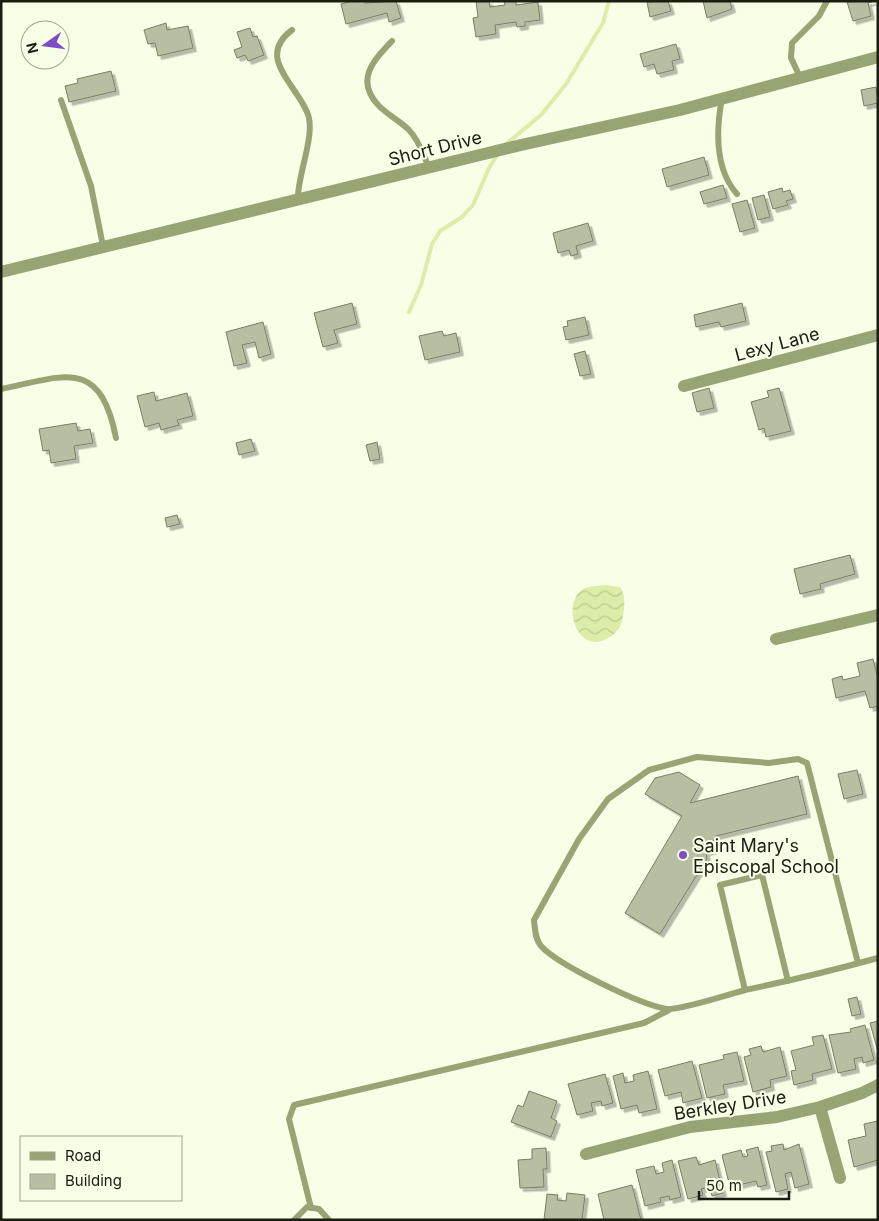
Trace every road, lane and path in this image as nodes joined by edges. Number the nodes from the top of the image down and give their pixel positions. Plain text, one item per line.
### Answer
1 (827, 1) edge
2 (292, 30) dead end
3 (392, 41) dead end
4 (878, 57) edge
5 (800, 77) junction
6 (722, 98) junction
7 (61, 100) dead end
8 (429, 167) junction
9 (737, 194) dead end
10 (298, 199) junction
11 (103, 246) junction
12 (1, 272) edge
13 (878, 335) edge
14 (684, 386) dead end
15 (1, 389) edge
16 (116, 438) dead end
17 (878, 615) edge
18 (776, 639) dead end
19 (878, 958) edge
20 (858, 963) junction
21 (788, 981) junction
22 (745, 990) junction
23 (669, 1010) junction
24 (878, 1085) edge
25 (820, 1107) junction
26 (586, 1154) dead end
27 (840, 1178) dead end
28 (311, 1208) junction
29 (294, 1220) edge
30 (329, 1220) edge

1 - 5 lane
2 - 10 lane
3 - 8 lane
4 - 5 street, Short Drive
5 - 6 street, Short Drive
6 - 8 street, Short Drive
6 - 9 lane
7 - 11 lane
8 - 10 street, Short Drive
10 - 11 street, Short Drive
11 - 12 street, Short Drive
13 - 14 street, Lexy Lane
15 - 16 lane
17 - 18 street
19 - 20 lane
20 - 21 lane
20 - 23 lane
21 - 22 lane
21 - 22 lane
22 - 23 lane
23 - 28 lane
24 - 25 street, Berkley Drive
25 - 26 street, Berkley Drive
25 - 27 street
28 - 29 lane
28 - 30 lane

